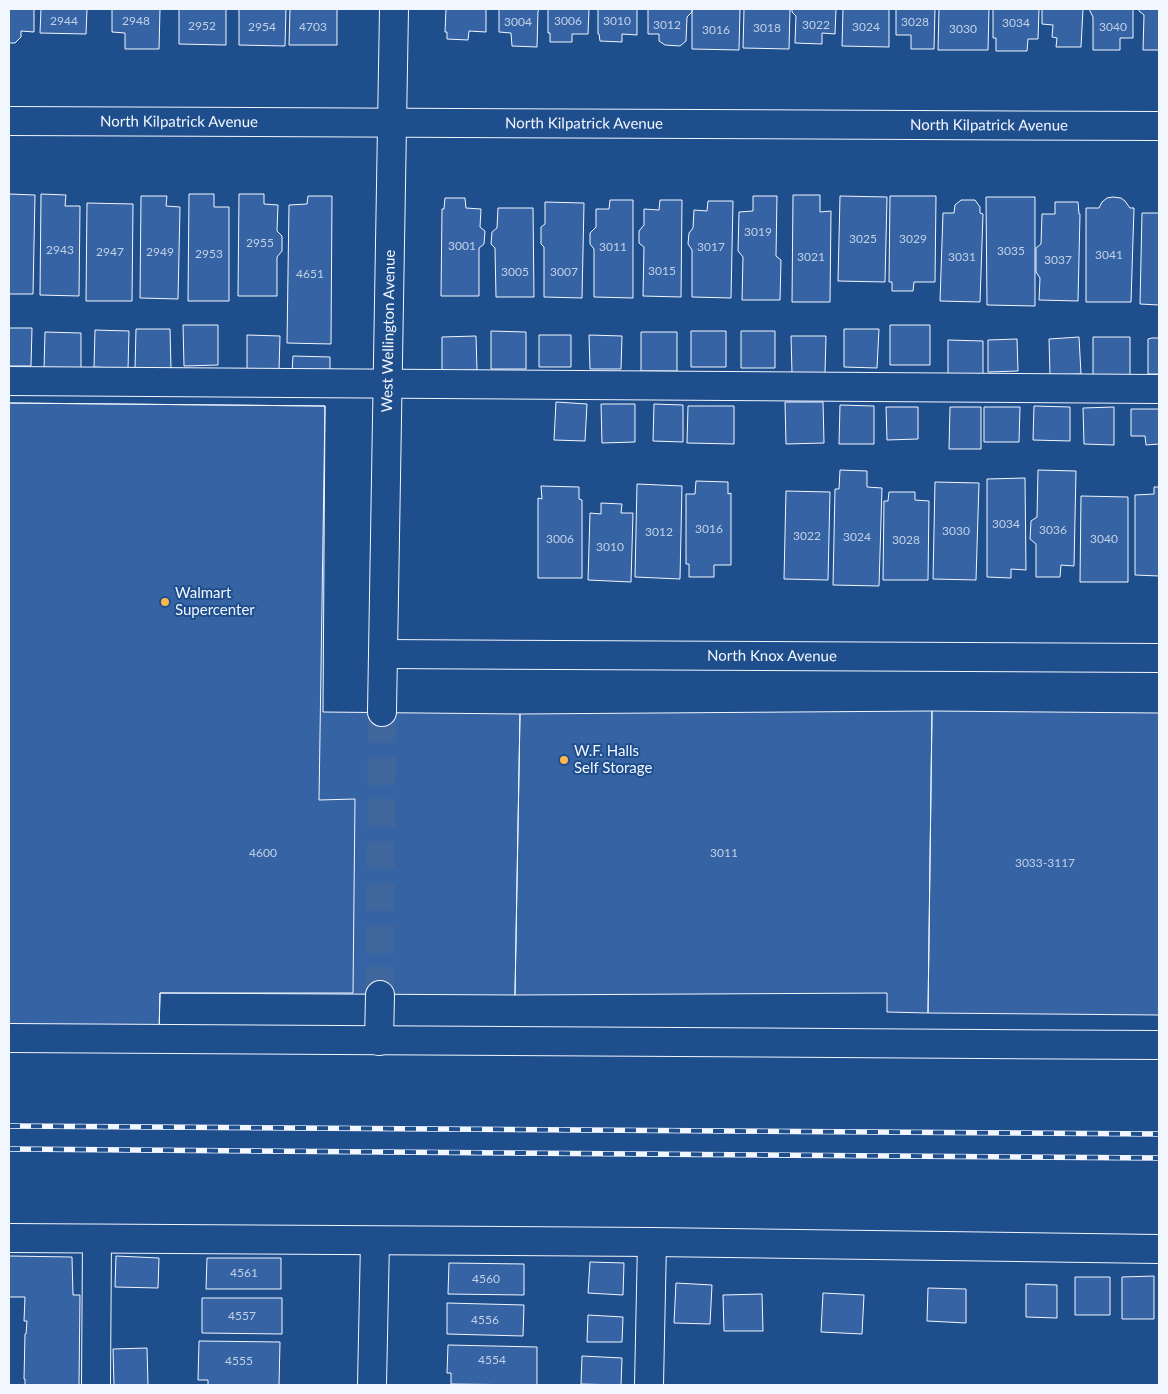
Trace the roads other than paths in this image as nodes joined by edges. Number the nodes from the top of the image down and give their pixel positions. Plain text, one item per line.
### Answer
1 (394, 9) edge
2 (9, 121) edge
3 (392, 123) junction
4 (1159, 126) edge
5 (9, 381) edge
6 (388, 383) junction
7 (1159, 389) edge
8 (383, 654) junction
9 (1159, 658) edge
10 (382, 712) tunnel mouth
11 (380, 995) tunnel mouth
12 (9, 1038) edge
13 (379, 1041) junction
14 (1159, 1045) edge
15 (9, 1238) edge
16 (96, 1239) junction
17 (375, 1241) junction
18 (652, 1242) junction
19 (1159, 1249) edge
20 (96, 1385) edge
21 (372, 1385) edge
22 (650, 1385) edge

1 - 3 street, West Wellington Avenue
2 - 3 street, North Kilpatrick Avenue
3 - 4 street, North Kilpatrick Avenue
3 - 6 street, West Wellington Avenue
5 - 6 street
6 - 7 street
6 - 8 street, West Wellington Avenue
8 - 9 street, North Knox Avenue
8 - 10 street, West Wellington Avenue
11 - 13 street
12 - 13 street
13 - 14 street
15 - 16 street
16 - 17 street
16 - 20 street
17 - 18 street
17 - 21 street
18 - 19 street
18 - 22 street

